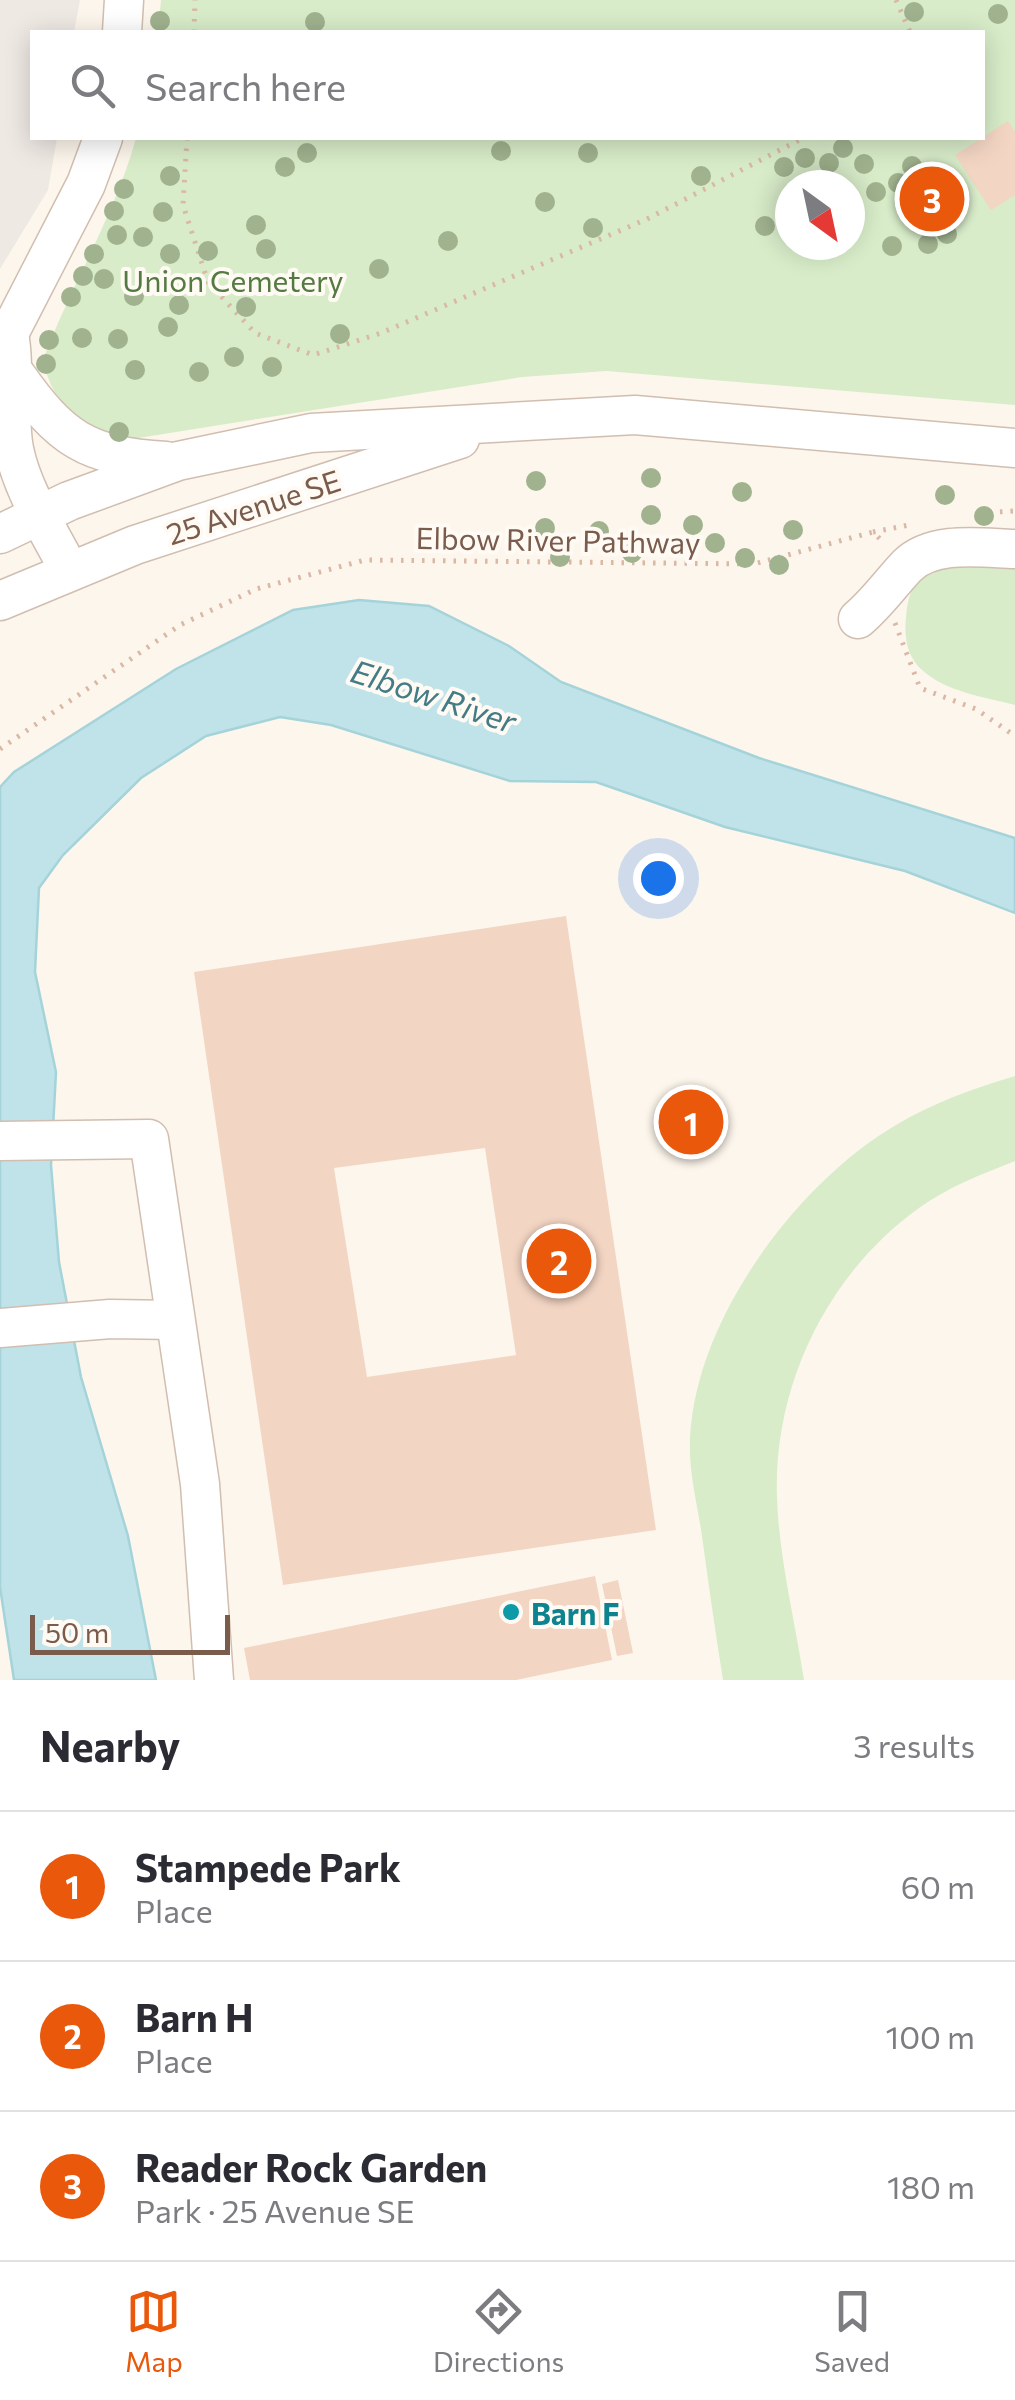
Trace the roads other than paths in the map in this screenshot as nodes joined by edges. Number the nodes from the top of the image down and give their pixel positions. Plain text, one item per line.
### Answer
1 (124, 0) edge
2 (122, 30) edge
3 (103, 140) edge
4 (8, 355) edge
5 (510, 422) junction
6 (1015, 448) edge
7 (178, 462) junction
8 (41, 514) junction
9 (0, 534) edge
10 (0, 546) edge
11 (1015, 549) edge
12 (69, 570) junction
13 (11, 596) edge
14 (874, 614) road end
15 (0, 1140) edge
16 (176, 1320) junction
17 (0, 1328) edge
18 (214, 1680) edge

1 - 2 street
3 - 4 street
4 - 7 street
4 - 8 street
5 - 6 street, 25 Avenue SE
5 - 7 street, 25 Avenue SE
5 - 12 street, 25 Avenue SE
7 - 8 street, 25 Avenue SE
8 - 9 street, 25 Avenue SE
8 - 12 street
10 - 13 street
11 - 14 street
12 - 13 street, 25 Avenue SE
15 - 16 street
16 - 17 street
16 - 18 street

